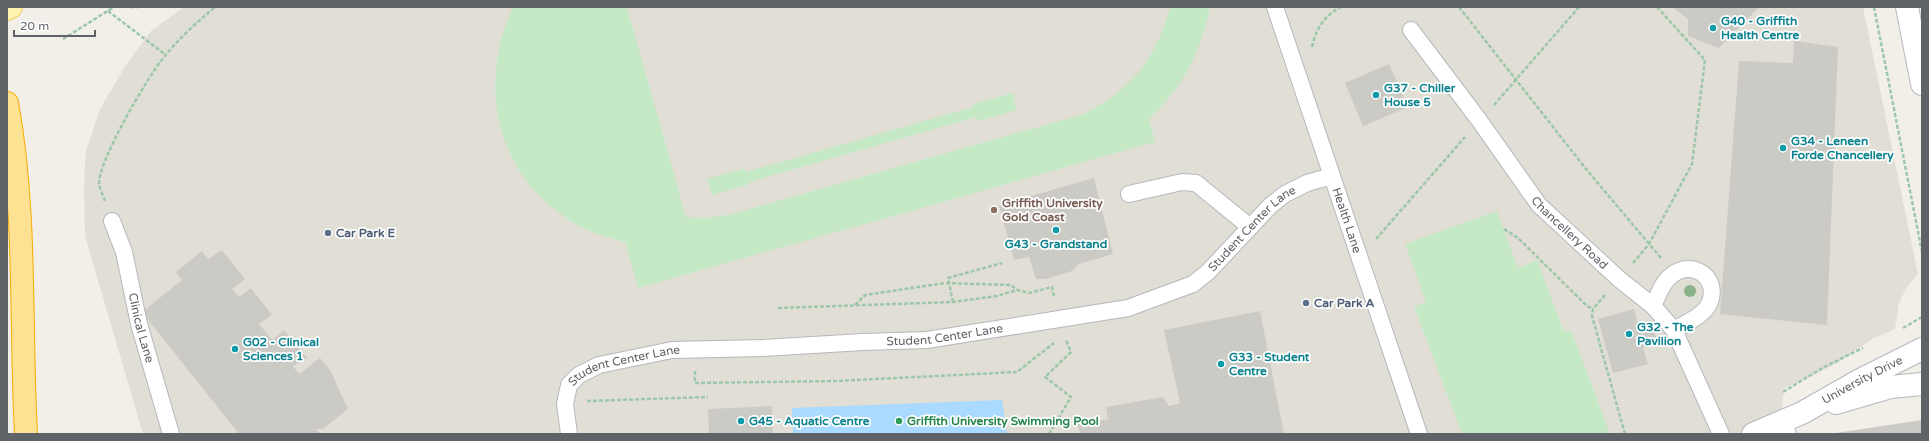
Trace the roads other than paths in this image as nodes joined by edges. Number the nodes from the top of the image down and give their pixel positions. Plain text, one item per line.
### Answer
1 (11, 7) edge
2 (1907, 7) edge
3 (1277, 8) edge
4 (7, 9) edge
5 (1411, 30) dead end
6 (1922, 84) edge
7 (7, 103) edge
8 (1332, 176) junction
9 (1129, 194) dead end
10 (112, 221) road end
11 (1250, 227) junction
12 (1653, 306) junction
13 (1674, 330) junction
14 (1922, 349) edge
15 (1922, 384) edge
16 (1791, 423) edge
17 (26, 434) edge
18 (171, 434) edge
19 (569, 434) edge
20 (1419, 434) edge
21 (1721, 434) edge
22 (1753, 434) edge

1 - 4 main road
2 - 6 street
3 - 8 lane, Health Lane
5 - 12 lane, Chancellery Road
7 - 17 highway
8 - 11 lane, Student Center Lane
8 - 20 lane, Health Lane
9 - 11 lane
10 - 18 lane, Clinical Lane
11 - 19 lane, Student Center Lane
12 - 13 lane, Chancellery Road
12 - 13 lane
13 - 21 lane, Chancellery Road
14 - 16 street, University Drive
15 - 16 street, University Drive
16 - 22 street, University Drive

